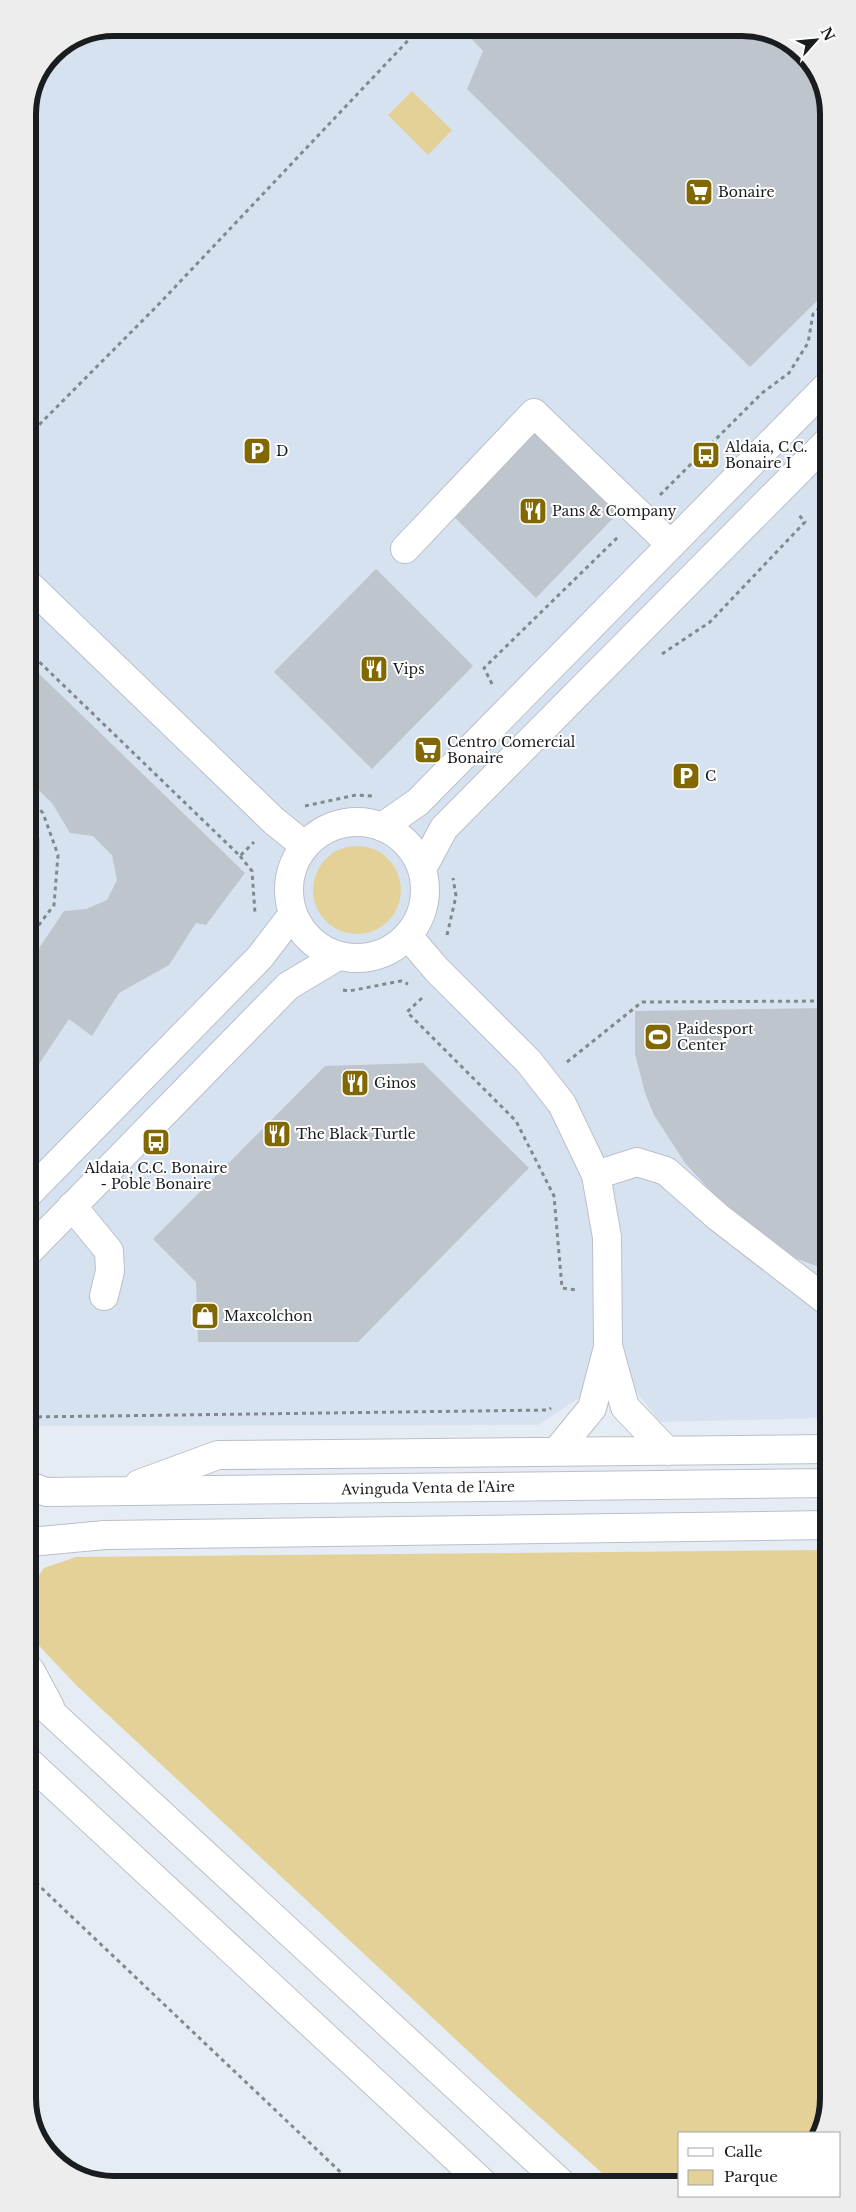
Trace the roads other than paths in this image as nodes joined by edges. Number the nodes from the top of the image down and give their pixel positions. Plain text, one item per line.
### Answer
1 (820, 393) edge
2 (820, 449) edge
3 (671, 545) junction
4 (405, 549) dead end
5 (36, 592) edge
6 (382, 827) junction
7 (305, 846) junction
8 (422, 869) junction
9 (293, 914) junction
10 (408, 936) junction
11 (338, 956) junction
12 (596, 1175) junction
13 (36, 1186) edge
14 (72, 1206) junction
15 (36, 1244) edge
16 (104, 1296) dead end
17 (820, 1296) edge
18 (608, 1346) junction
19 (820, 1449) edge
20 (667, 1451) junction
21 (556, 1452) junction
22 (820, 1483) edge
23 (36, 1488) edge
24 (121, 1491) junction
25 (820, 1525) edge
26 (36, 1543) edge
27 (36, 1681) edge
28 (36, 1700) edge
29 (57, 1719) junction
30 (36, 1769) edge
31 (475, 2176) edge
32 (553, 2176) edge

1 - 3 street
2 - 8 street
3 - 4 street
3 - 6 street
5 - 7 street
6 - 7 street
6 - 8 street
7 - 9 street
8 - 10 street
9 - 11 street
9 - 13 street
10 - 11 street
10 - 12 street
11 - 14 street
12 - 17 street
12 - 18 street
14 - 15 street
14 - 16 street
18 - 20 street
18 - 21 street
19 - 20 street
20 - 21 street
21 - 24 street
22 - 24 street, Avinguda Venta de l'Aire
23 - 24 street, Avinguda Venta de l'Aire
25 - 26 street
27 - 29 street
28 - 29 street
29 - 32 street
30 - 31 street

